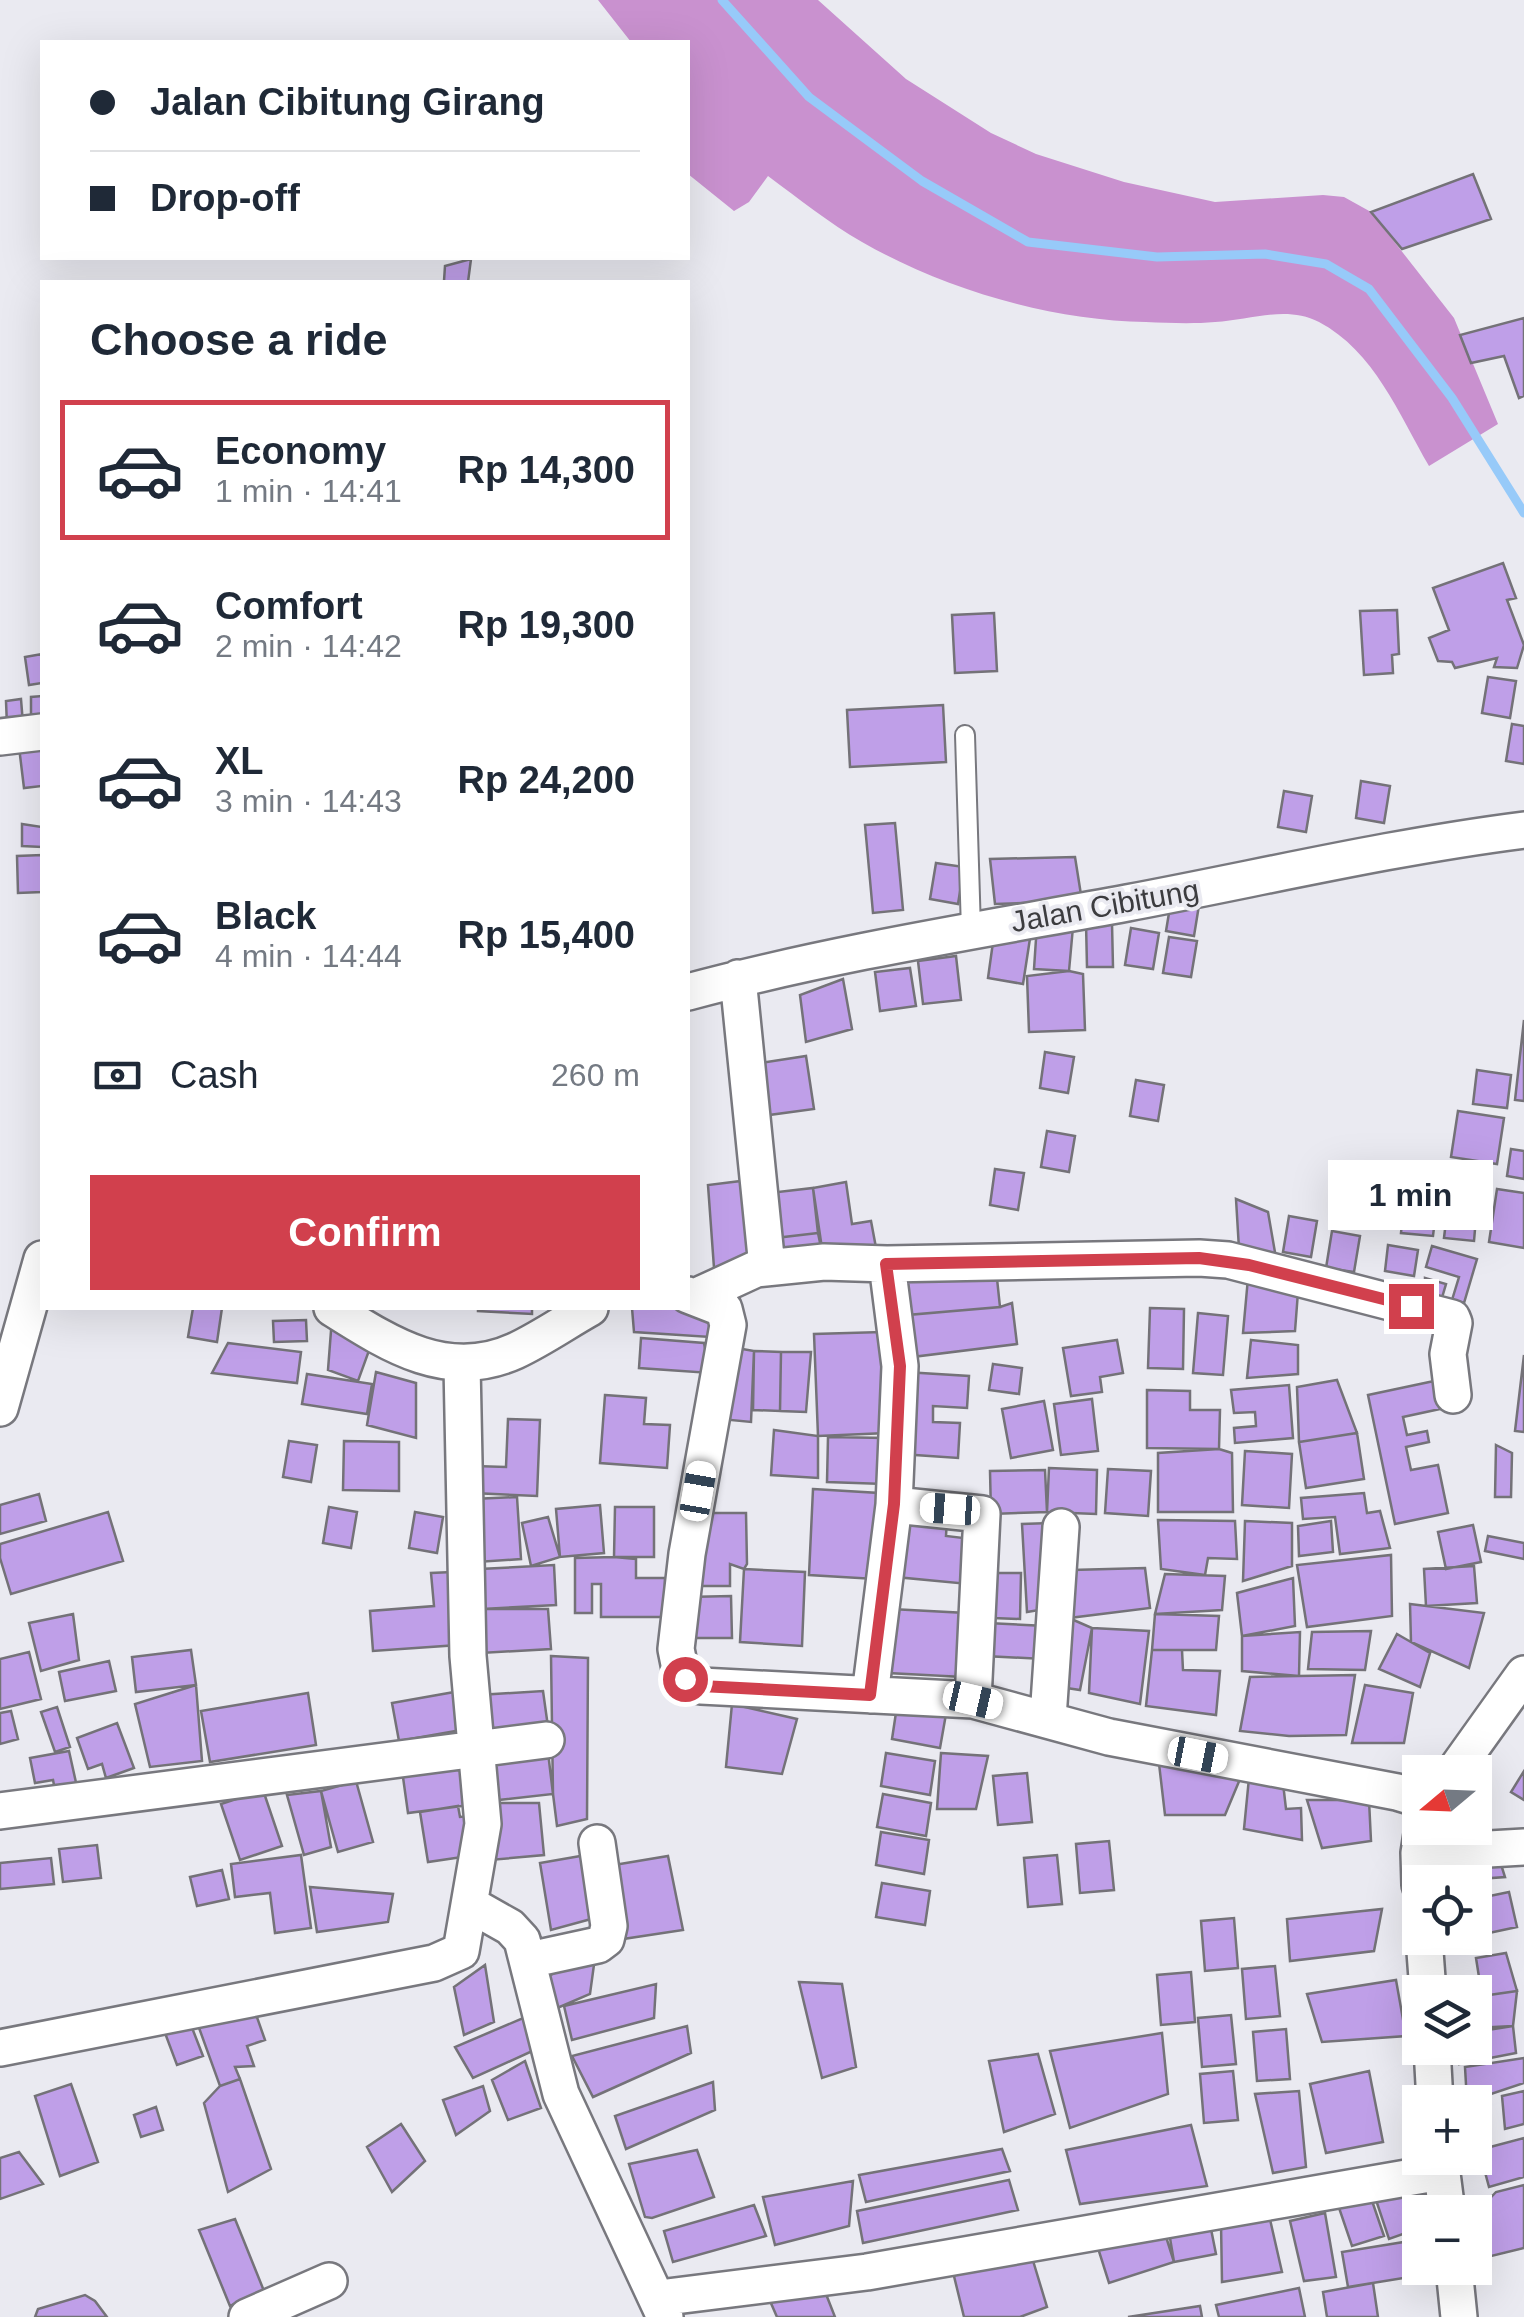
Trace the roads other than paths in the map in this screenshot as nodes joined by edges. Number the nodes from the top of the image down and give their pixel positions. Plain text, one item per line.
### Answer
1 (40, 732) edge
2 (965, 735) dead end
3 (0, 736) edge
4 (1524, 830) edge
5 (971, 930) junction
6 (738, 978) junction
7 (690, 991) edge
8 (886, 1264) junction
9 (40, 1267) edge
10 (767, 1268) junction
11 (691, 1296) edge
12 (335, 1310) edge
13 (587, 1310) edge
14 (462, 1365) junction
15 (1453, 1395) dead end
16 (0, 1408) edge
17 (894, 1504) junction
18 (1061, 1527) dead end
19 (1524, 1674) edge
20 (870, 1695) junction
21 (973, 1700) junction
22 (1048, 1718) junction
23 (546, 1740) dead end
24 (477, 1748) junction
25 (1466, 1755) edge
26 (1402, 1794) edge
27 (0, 1811) edge
28 (598, 1844) dead end
29 (1524, 1847) edge
30 (1420, 1855) edge
31 (471, 1904) junction
32 (529, 1960) junction
33 (0, 2048) edge
34 (1402, 2172) edge
35 (329, 2281) dead end
36 (1456, 2285) edge
37 (662, 2308) edge
38 (247, 2317) edge
39 (1459, 2317) edge

1 - 3 street
2 - 5 lane
4 - 5 street, Jalan Cibitung
5 - 6 street, Jalan Cibitung
6 - 7 street, Jalan Cibitung
6 - 10 street
8 - 10 street
8 - 15 street
8 - 17 street
9 - 16 street
10 - 11 street
11 - 20 street
12 - 14 street
13 - 14 street
14 - 24 street
17 - 20 street
17 - 21 street
18 - 22 street
19 - 25 street
20 - 21 street
21 - 22 street
22 - 26 street
23 - 24 street
24 - 27 street
24 - 31 street
28 - 32 street
29 - 30 street
31 - 32 street
31 - 33 street
32 - 37 street
34 - 37 street
35 - 38 street
36 - 39 street

